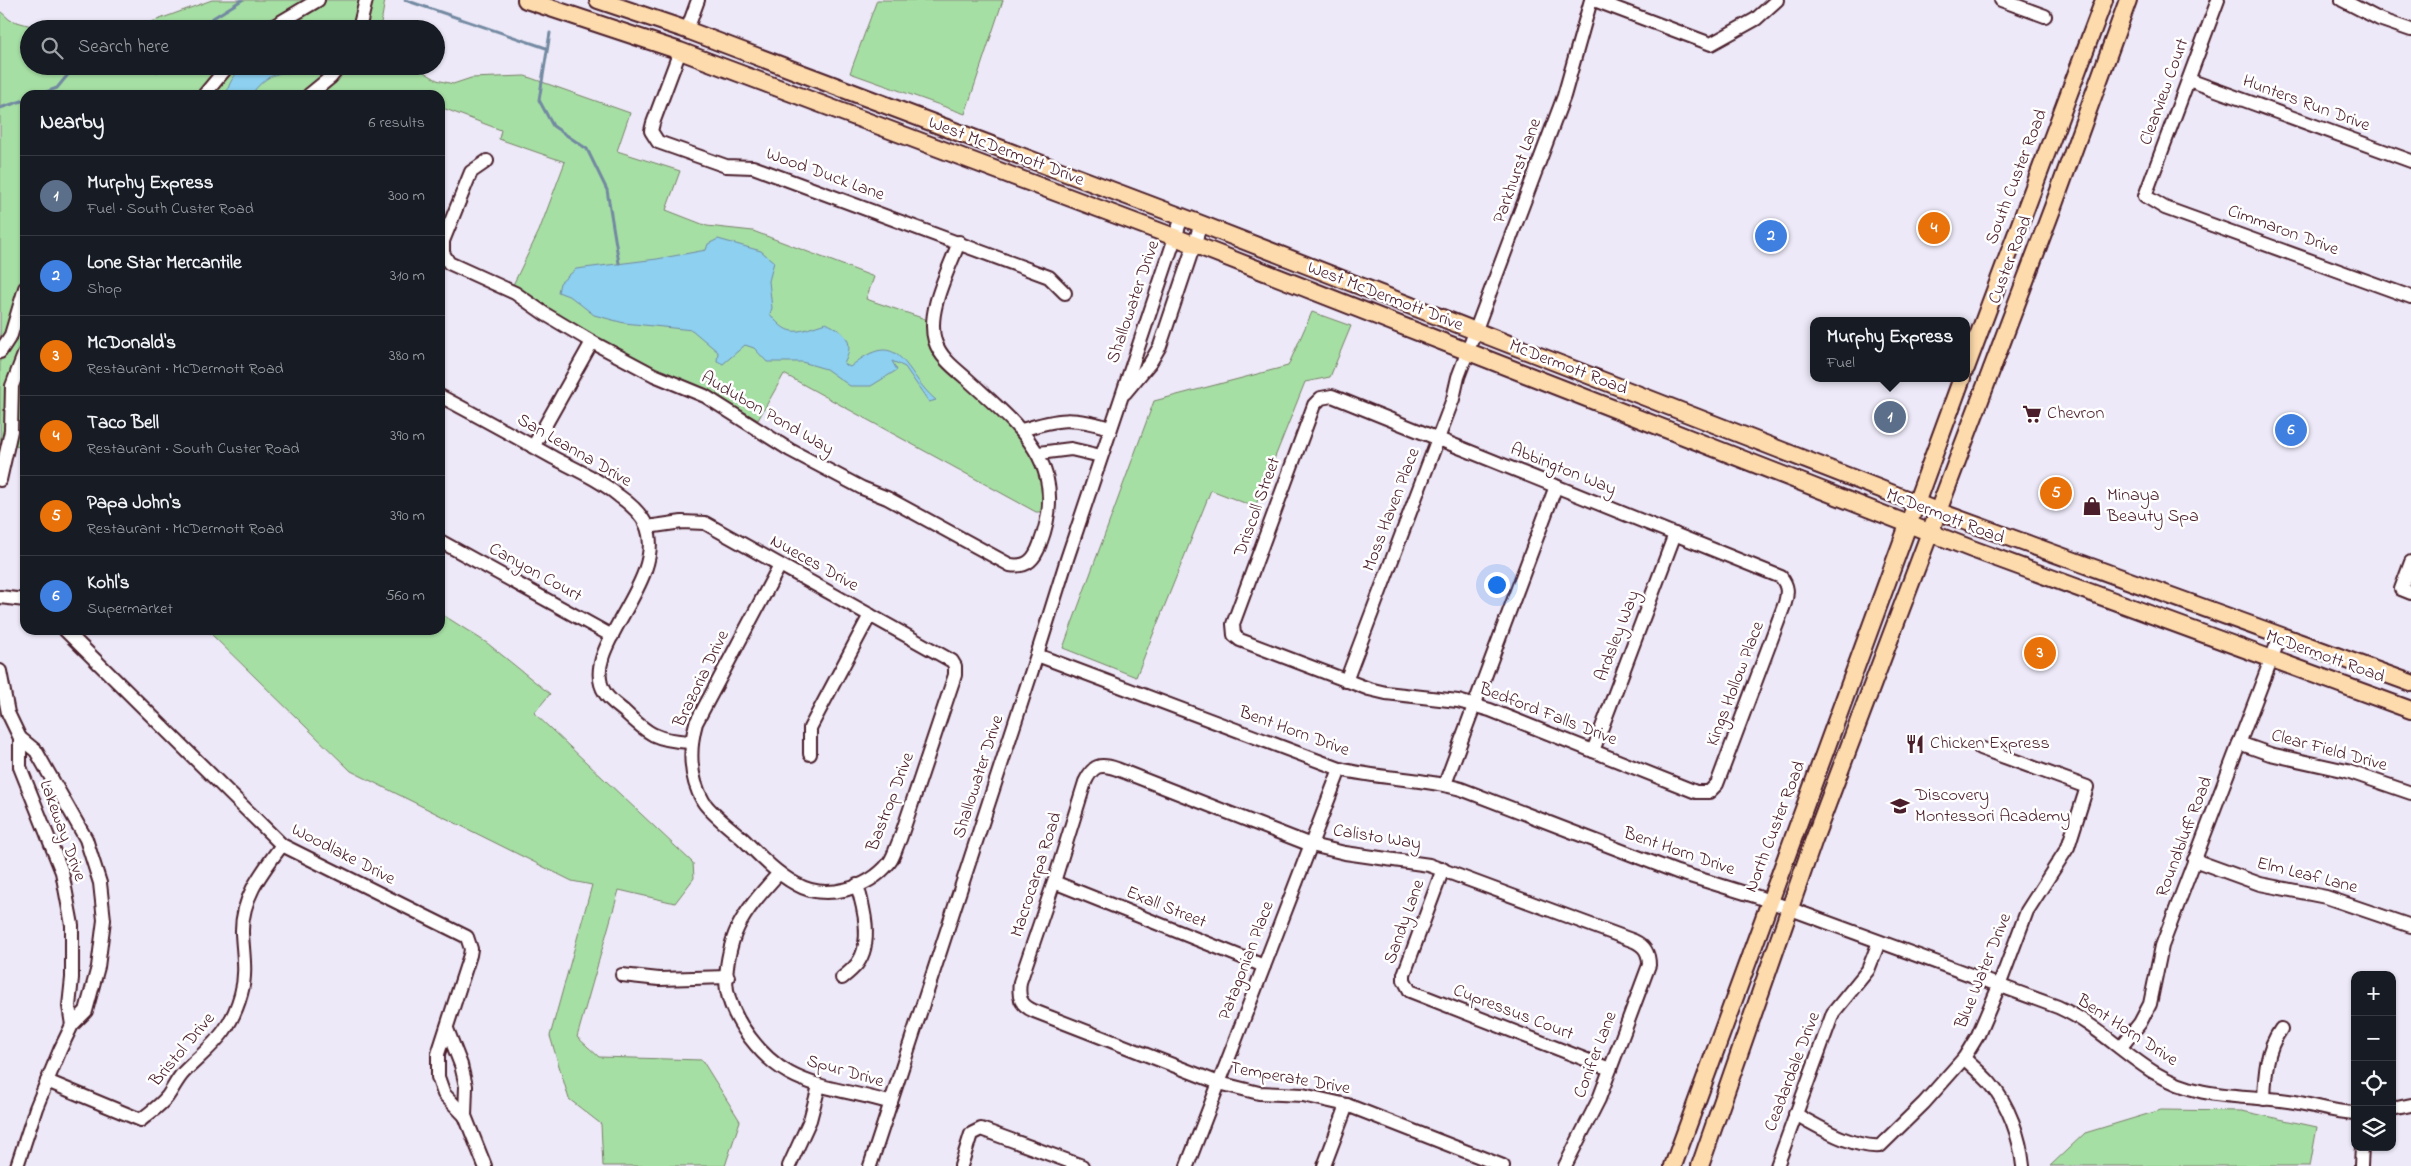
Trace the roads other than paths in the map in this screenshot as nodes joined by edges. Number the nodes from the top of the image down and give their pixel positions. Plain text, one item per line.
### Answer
1 (318, 0) edge
2 (366, 0) edge
3 (526, 0) edge
4 (598, 0) edge
5 (698, 0) edge
6 (1592, 0) edge
7 (1777, 0) edge
8 (2000, 0) edge
9 (2104, 0) edge
10 (2128, 0) edge
11 (2218, 0) edge
12 (2342, 0) edge
13 (2045, 16) dead end
14 (285, 20) edge
15 (361, 20) edge
16 (687, 30) junction
17 (2411, 30) edge
18 (680, 51) junction
19 (221, 75) edge
20 (333, 75) edge
21 (2189, 80) junction
22 (208, 90) edge
23 (315, 90) edge
24 (487, 161) dead end
25 (2411, 161) edge
26 (2145, 196) joint
27 (1182, 217) junction
28 (1201, 224) junction
29 (1175, 237) junction
30 (445, 238) edge
31 (959, 242) junction
32 (1193, 244) junction
33 (445, 256) edge
34 (1288, 257) junction
35 (1280, 278) junction
36 (1065, 293) dead end
37 (2411, 296) edge
38 (20, 305) edge
39 (1150, 309) junction
40 (1477, 331) junction
41 (1164, 336) junction
42 (592, 342) junction
43 (1469, 351) junction
44 (0, 352) edge
45 (1970, 357) edge
46 (20, 365) edge
47 (1961, 382) edge
48 (1321, 398) joint
49 (445, 399) edge
50 (1120, 399) junction
51 (1674, 407) junction
52 (1110, 428) junction
53 (1665, 428) junction
54 (1022, 430) junction
55 (1438, 438) junction
56 (534, 447) junction
57 (1039, 453) junction
58 (1101, 456) junction
59 (2, 467) edge
60 (0, 480) edge
61 (1556, 486) junction
62 (1916, 503) junction
63 (1938, 511) junction
64 (1908, 524) junction
65 (647, 527) junction
66 (1929, 533) junction
67 (1675, 534) junction
68 (445, 544) edge
69 (2411, 562) edge
70 (780, 565) junction
71 (2128, 580) junction
72 (1787, 585) joint
73 (2406, 591) edge
74 (0, 597) edge
75 (20, 599) edge
76 (2119, 603) junction
77 (870, 615) junction
78 (1233, 631) joint
79 (70, 635) edge
80 (612, 636) junction
81 (2280, 636) junction
82 (1037, 655) junction
83 (2271, 658) junction
84 (955, 666) joint
85 (0, 671) edge
86 (1346, 680) junction
87 (2411, 683) edge
88 (1474, 705) junction
89 (2411, 710) edge
90 (20, 738) junction
91 (690, 742) junction
92 (2238, 743) junction
93 (1980, 748) dead end
94 (1593, 751) junction
95 (1826, 752) junction
96 (810, 754) dead end
97 (1845, 757) junction
98 (1097, 766) joint
99 (1340, 769) junction
100 (1445, 784) junction
101 (1709, 792) joint
102 (2411, 793) edge
103 (282, 845) junction
104 (1311, 845) junction
105 (2194, 860) junction
106 (1444, 869) junction
107 (778, 873) junction
108 (1054, 882) junction
109 (858, 885) junction
110 (1769, 902) junction
111 (1790, 909) junction
112 (2411, 926) edge
113 (1879, 942) junction
114 (1648, 953) joint
115 (1264, 966) junction
116 (622, 975) dead end
117 (728, 977) junction
118 (842, 978) dead end
119 (1406, 986) joint
120 (2000, 986) junction
121 (1019, 999) joint
122 (72, 1025) junction
123 (447, 1029) junction
124 (2281, 1029) dead end
125 (2121, 1047) junction
126 (1964, 1058) junction
127 (1610, 1069) junction
128 (47, 1081) junction
129 (1219, 1083) junction
130 (819, 1086) junction
131 (2264, 1099) junction
132 (891, 1103) junction
133 (1347, 1105) junction
134 (2411, 1105) edge
135 (2396, 1108) edge
136 (2351, 1113) edge
137 (1795, 1114) junction
138 (465, 1116) junction
139 (2362, 1151) edge
140 (17, 1166) edge
141 (485, 1166) edge
142 (789, 1166) edge
143 (870, 1166) edge
144 (961, 1166) edge
145 (1082, 1166) edge
146 (1186, 1166) edge
147 (1324, 1166) edge
148 (1503, 1166) edge
149 (1565, 1166) edge
150 (1673, 1166) edge
151 (1700, 1166) edge
152 (1776, 1166) edge
153 (2023, 1166) edge
154 (2361, 1166) edge

1 - 14 street
2 - 15 street
3 - 18 main road, West McDermott Drive
4 - 16 main road, West McDermott Drive
5 - 16 street
6 - 7 street
6 - 40 street, Parkhurst Lane
8 - 13 street
9 - 45 main road, South Custer Road
10 - 63 main road, Custer Road
11 - 21 street, Clearview Court
12 - 17 street
16 - 18 main road
16 - 27 main road, West McDermott Drive
18 - 29 main road, West McDermott Drive
18 - 31 street, Wood Duck Lane
19 - 22 street
20 - 23 street
21 - 25 street, Hunters Run Drive
21 - 26 street, Clearview Court
24 - 30 street, Audubon Pond Way
26 - 37 street, Cimmaron Drive
27 - 28 main road, West McDermott Drive
27 - 29 street, Shallowater Drive
28 - 32 street, Shallowater Drive
28 - 34 main road, West McDermott Drive
29 - 32 main road, West McDermott Drive
29 - 39 street, Shallowater Drive
31 - 36 street, Wood Duck Lane
31 - 54 street
32 - 35 main road, West McDermott Drive
32 - 41 street, Shallowater Drive
33 - 42 street, Audubon Pond Way
34 - 35 main road
34 - 40 main road, West McDermott Drive
35 - 43 main road, West McDermott Drive
38 - 44 street
39 - 41 street
39 - 50 street, Shallowater Drive
40 - 43 street, Parkhurst Lane
40 - 51 main road, McDermott Road
41 - 50 street, Shallowater Drive
42 - 56 street
42 - 57 street, Audubon Pond Way
43 - 53 main road, McDermott Road
43 - 55 street, Moss Haven Place
46 - 59 street
47 - 62 main road
48 - 55 street, Abbington Way
48 - 78 street, Driscoll Street
49 - 56 street, San Leanna Drive
50 - 52 street, Shallowater Drive
51 - 53 main road
51 - 62 main road, McDermott Road
52 - 54 street
52 - 58 street, Shallowater Drive
53 - 64 main road, McDermott Road
54 - 57 street
55 - 61 street, Abbington Way
55 - 86 street, Moss Haven Place
56 - 65 street, San Leanna Drive
57 - 58 street
58 - 82 street, Shallowater Drive
59 - 60 street
61 - 67 street, Abbington Way
61 - 88 street
62 - 63 main road, McDermott Road
62 - 64 main road, North Custer Road
63 - 66 main road, Custer Road
63 - 71 main road, McDermott Road
64 - 66 main road, McDermott Road
64 - 95 main road, North Custer Road
65 - 70 street, Nueces Drive
65 - 80 street
66 - 76 main road, McDermott Road
66 - 97 main road
67 - 72 street, Abbington Way
67 - 94 street, Ardsley Way
68 - 80 street, Canyon Court
69 - 73 street
70 - 77 street, Nueces Drive
70 - 91 street, Brazoria Drive
71 - 76 main road
71 - 81 main road, McDermott Road
72 - 101 street, Kings Hollow Place
74 - 75 street
76 - 83 main road, McDermott Road
77 - 84 street, Nueces Drive
77 - 96 street
78 - 86 street, Bedford Falls Drive
79 - 103 street, Woodlake Drive
80 - 91 street
81 - 83 street, Roundbluff Road
81 - 87 main road, McDermott Road
82 - 99 street, Bent Horn Drive
82 - 132 street, Shallowater Drive
83 - 89 main road, McDermott Road
83 - 92 street, Roundbluff Road
84 - 109 street, Bastrop Drive
85 - 90 street, Lakeway Drive
86 - 88 street, Bedford Falls Drive
88 - 94 street, Bedford Falls Drive
88 - 100 street
90 - 122 street, Lakeway Drive
90 - 122 street, Lakeway Drive
91 - 107 street, Brazoria Drive
92 - 102 street, Clear Field Drive
92 - 105 street, Roundbluff Road
93 - 120 street, Blue Water Drive
94 - 101 street, Bedford Falls Drive
95 - 97 main road
95 - 110 main road, North Custer Road
97 - 111 main road
98 - 104 street, Calisto Way
98 - 108 street, Macrocarpa Road
99 - 100 street, Bent Horn Drive
99 - 104 street, Patagonian Place
100 - 110 street, Bent Horn Drive
103 - 123 street, Woodlake Drive
103 - 128 street, Bristol Drive
104 - 106 street, Calisto Way
104 - 115 street, Patagonian Place
105 - 112 street, Elm Leaf Lane
105 - 125 street, Roundbluff Road
106 - 114 street, Calisto Way
106 - 119 street, Sandy Lane
107 - 109 street, Bastrop Drive
107 - 117 street, Spur Drive
108 - 115 street, Exall Street
108 - 121 street, Macrocarpa Road
109 - 118 street
110 - 111 street, Bent Horn Drive
110 - 150 main road, North Custer Road
111 - 113 street, Bent Horn Drive
111 - 151 main road
113 - 120 street, Bent Horn Drive
113 - 137 street, Ceadardale Drive
114 - 127 street, Conifer Lane
115 - 129 street, Patagonian Place
116 - 117 street
117 - 130 street, Spur Drive
119 - 127 street, Cupressus Court
120 - 125 street, Bent Horn Drive
120 - 126 street, Blue Water Drive
121 - 129 street, Temperate Drive
122 - 128 street, Lakeway Drive
123 - 138 street, Woodlake Drive
123 - 138 street, Woodlake Drive
124 - 131 street
125 - 131 street, Bent Horn Drive
126 - 137 street, Blue Water Drive
126 - 153 street
127 - 149 street, Conifer Lane
128 - 140 street, Lakeway Drive
129 - 133 street, Temperate Drive
129 - 146 street, Patagonian Place
130 - 132 street, Spur Drive
130 - 142 street
131 - 136 street, Bent Horn Drive
132 - 143 street, Shallowater Drive
133 - 147 street
133 - 148 street, Temperate Drive
134 - 135 street
137 - 152 street, Ceadardale Drive
138 - 141 street, Woodlake Drive
139 - 154 street
144 - 145 street

